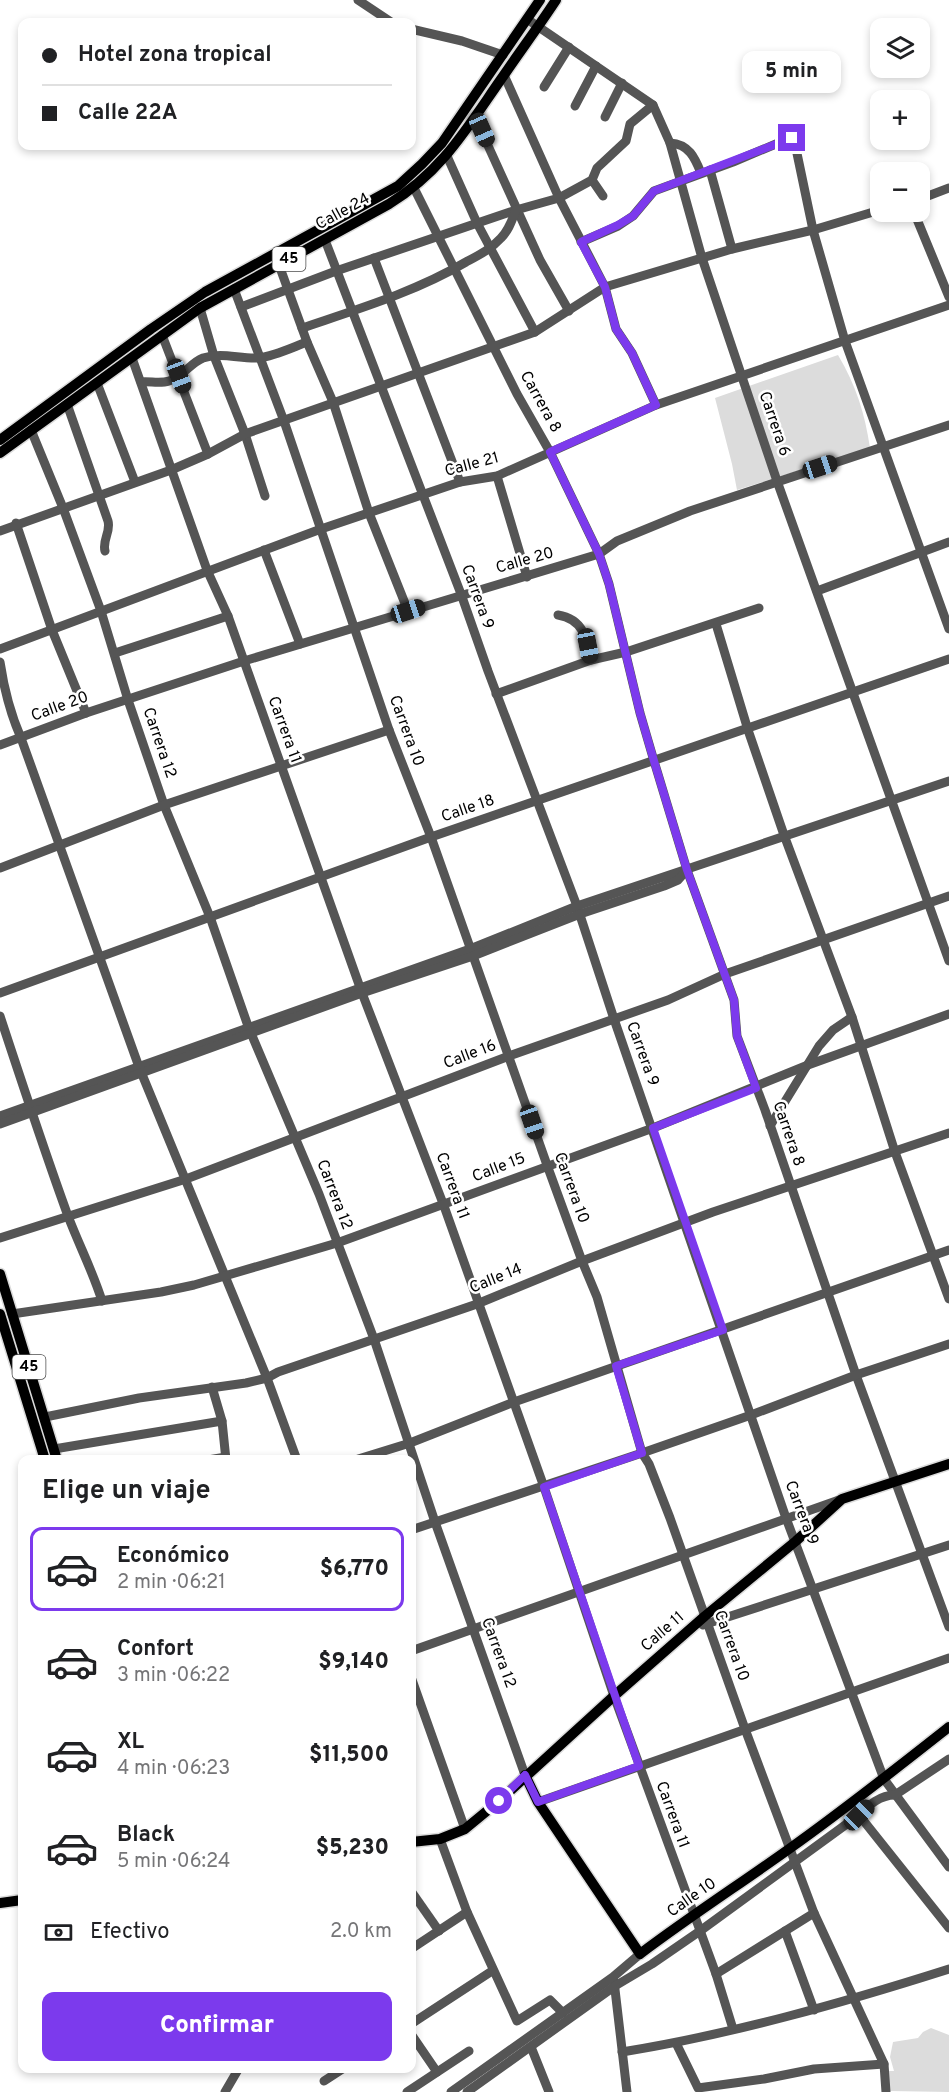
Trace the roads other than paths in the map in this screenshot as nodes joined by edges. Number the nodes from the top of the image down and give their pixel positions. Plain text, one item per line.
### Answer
1 (358, 0) edge
2 (540, 0) edge
3 (556, 0) edge
4 (385, 18) edge
5 (527, 19) junction
6 (538, 27) junction
7 (416, 30) edge
8 (569, 47) junction
9 (503, 55) junction
10 (596, 66) junction
11 (504, 75) junction
12 (622, 83) junction
13 (544, 87) dead end
14 (653, 105) junction
15 (575, 106) dead end
16 (475, 117) junction
17 (605, 117) dead end
18 (670, 143) junction
19 (447, 156) junction
20 (706, 172) junction
21 (592, 180) junction
22 (680, 180) junction
23 (414, 188) junction
24 (949, 188) edge
25 (930, 195) edge
26 (603, 196) dead end
27 (559, 198) junction
28 (516, 210) junction
29 (870, 213) edge
30 (918, 222) edge
31 (477, 224) junction
32 (813, 230) junction
33 (438, 237) junction
34 (325, 240) junction
35 (581, 242) junction
36 (490, 248) junction
37 (732, 249) junction
38 (374, 258) junction
39 (702, 258) junction
40 (279, 265) junction
41 (454, 269) junction
42 (336, 271) junction
43 (605, 287) junction
44 (234, 289) junction
45 (288, 289) junction
46 (949, 297) edge
47 (389, 299) junction
48 (949, 305) edge
49 (241, 307) junction
50 (200, 308) junction
51 (352, 311) junction
52 (569, 311) junction
53 (302, 328) junction
54 (535, 332) junction
55 (162, 334) junction
56 (845, 341) junction
57 (307, 342) junction
58 (493, 346) junction
59 (214, 356) junction
60 (260, 357) junction
61 (132, 358) junction
62 (418, 374) junction
63 (179, 376) junction
64 (742, 376) junction
65 (141, 382) junction
66 (97, 383) junction
67 (380, 387) junction
68 (333, 402) junction
69 (68, 404) junction
70 (656, 405) junction
71 (284, 421) junction
72 (949, 425) edge
73 (31, 430) junction
74 (245, 434) junction
75 (0, 440) edge
76 (884, 446) junction
77 (550, 452) junction
78 (0, 453) edge
79 (208, 454) junction
80 (171, 470) junction
81 (496, 476) junction
82 (777, 481) junction
83 (135, 482) junction
84 (460, 482) junction
85 (100, 495) junction
86 (265, 496) dead end
87 (422, 496) junction
88 (63, 508) junction
89 (369, 513) junction
90 (16, 523) junction
91 (321, 529) junction
92 (0, 531) edge
93 (949, 542) edge
94 (264, 550) junction
95 (105, 551) dead end
96 (921, 552) junction
97 (599, 554) junction
98 (207, 570) junction
99 (527, 577) junction
100 (817, 591) junction
101 (461, 594) junction
102 (759, 608) dead end
103 (101, 611) junction
104 (408, 611) junction
105 (558, 615) dead end
106 (228, 616) junction
107 (716, 624) junction
108 (355, 627) junction
109 (949, 629) edge
110 (52, 630) junction
111 (300, 644) junction
112 (0, 649) edge
113 (626, 652) junction
114 (115, 653) junction
115 (949, 659) edge
116 (591, 660) junction
117 (244, 661) junction
118 (0, 662) edge
119 (853, 691) junction
120 (496, 694) junction
121 (128, 700) junction
122 (86, 713) junction
123 (389, 730) junction
124 (748, 730) junction
125 (21, 738) junction
126 (0, 745) edge
127 (654, 761) junction
128 (281, 765) junction
129 (949, 781) edge
130 (538, 800) junction
131 (891, 802) junction
132 (164, 806) junction
133 (784, 835) junction
134 (431, 837) junction
135 (60, 846) junction
136 (0, 868) edge
137 (687, 870) junction
138 (321, 877) junction
139 (949, 896) edge
140 (929, 903) junction
141 (578, 910) junction
142 (210, 917) junction
143 (823, 940) junction
144 (471, 952) junction
145 (100, 958) junction
146 (949, 962) edge
147 (725, 974) junction
148 (362, 990) junction
149 (0, 993) edge
150 (949, 1014) edge
151 (0, 1016) edge
152 (852, 1017) junction
153 (614, 1019) junction
154 (250, 1030) junction
155 (861, 1046) junction
156 (509, 1056) junction
157 (808, 1065) junction
158 (141, 1070) junction
159 (756, 1088) junction
160 (402, 1098) junction
161 (30, 1109) junction
162 (0, 1116) edge
163 (0, 1124) edge
164 (770, 1126) junction
165 (653, 1128) junction
166 (949, 1133) edge
167 (295, 1138) junction
168 (895, 1152) junction
169 (547, 1166) junction
170 (186, 1179) junction
171 (791, 1187) junction
172 (444, 1206) junction
173 (69, 1217) junction
174 (686, 1222) junction
175 (0, 1238) edge
176 (337, 1244) junction
177 (949, 1250) edge
178 (932, 1255) junction
179 (582, 1261) junction
180 (0, 1274) edge
181 (226, 1277) junction
182 (828, 1291) junction
183 (949, 1299) edge
184 (102, 1301) junction
185 (477, 1304) junction
186 (0, 1314) edge
187 (12, 1314) junction
188 (723, 1330) junction
189 (374, 1339) junction
190 (949, 1344) edge
191 (616, 1366) junction
192 (856, 1375) junction
193 (267, 1378) junction
194 (212, 1387) junction
195 (514, 1402) junction
196 (751, 1415) junction
197 (45, 1417) junction
198 (222, 1421) junction
199 (410, 1443) junction
200 (642, 1453) junction
201 (56, 1454) edge
202 (43, 1455) edge
203 (226, 1455) edge
204 (295, 1455) edge
205 (371, 1455) edge
206 (414, 1455) edge
207 (416, 1462) edge
208 (949, 1464) edge
209 (896, 1482) junction
210 (544, 1487) junction
211 (842, 1499) junction
212 (786, 1518) junction
213 (435, 1522) junction
214 (416, 1528) edge
215 (796, 1541) junction
216 (949, 1545) edge
217 (684, 1556) junction
218 (922, 1556) junction
219 (814, 1590) junction
220 (578, 1591) junction
221 (706, 1620) junction
222 (949, 1628) edge
223 (473, 1629) junction
224 (416, 1649) edge
225 (949, 1658) edge
226 (416, 1691) edge
227 (851, 1692) junction
228 (614, 1696) junction
229 (949, 1727) edge
230 (745, 1729) junction
231 (949, 1759) edge
232 (639, 1766) junction
233 (525, 1775) junction
234 (884, 1779) junction
235 (895, 1795) junction
236 (538, 1802) junction
237 (859, 1815) junction
238 (465, 1829) junction
239 (440, 1839) junction
240 (416, 1841) edge
241 (789, 1849) junction
242 (945, 1853) edge
243 (795, 1863) junction
244 (949, 1867) edge
245 (416, 1898) edge
246 (18, 1901) edge
247 (0, 1903) edge
248 (467, 1912) junction
249 (814, 1913) junction
250 (693, 1914) junction
251 (949, 1928) edge
252 (439, 1931) junction
253 (700, 1931) junction
254 (785, 1931) junction
255 (416, 1946) edge
256 (640, 1954) junction
257 (949, 1969) edge
258 (492, 1971) junction
259 (716, 1974) junction
260 (614, 1982) junction
261 (852, 1999) junction
262 (814, 2010) junction
263 (563, 2013) junction
264 (416, 2021) edge
265 (733, 2029) junction
266 (416, 2041) edge
267 (676, 2043) junction
268 (531, 2047) junction
269 (469, 2051) dead end
270 (622, 2052) junction
271 (884, 2064) junction
272 (437, 2072) junction
273 (236, 2073) edge
274 (336, 2073) edge
275 (324, 2081) dead end
276 (225, 2092) edge
277 (407, 2092) edge
278 (451, 2092) edge
279 (467, 2092) edge
280 (549, 2092) edge
281 (627, 2092) edge
282 (886, 2092) edge

1 - 4 street
2 - 5 main road, Calle 24 / 45
3 - 6 main road, Calle 24 / 45
5 - 6 street
5 - 9 main road, Calle 24 / 45
6 - 8 street
6 - 11 main road, Calle 24 / 45
7 - 9 street
8 - 10 street
8 - 13 street
9 - 75 main road, Calle 24 / 45
10 - 12 street
10 - 15 street
11 - 16 main road, Calle 24 / 45
11 - 27 street
12 - 14 street
12 - 17 street
14 - 18 street, Carrera 6
14 - 21 street
16 - 19 main road, Calle 24 / 45
16 - 28 street
18 - 20 street
18 - 22 street, Carrera 6
19 - 23 main road, Calle 24 / 45
19 - 31 street
20 - 22 street
20 - 32 street
20 - 37 street
21 - 26 street
21 - 27 street
22 - 35 street
22 - 39 street, Carrera 6
23 - 33 street, Carrera 8
23 - 34 main road, Calle 24 / 45
24 - 25 street
27 - 28 street
27 - 35 street
28 - 31 street
28 - 36 street
28 - 52 street
29 - 32 street
30 - 46 street
31 - 33 street
31 - 36 street
32 - 37 street
32 - 56 street
33 - 38 street
33 - 41 street, Carrera 8
34 - 40 main road, Calle 24 / 45
34 - 42 street, Carrera 9
35 - 43 street
36 - 41 street
36 - 54 street
37 - 39 street
38 - 42 street
38 - 47 street
39 - 43 street
39 - 64 street, Carrera 6
40 - 44 main road, Calle 24 / 45
40 - 45 street
41 - 47 street
41 - 58 street, Carrera 8
42 - 45 street
42 - 51 street, Carrera 9
43 - 52 street
43 - 70 street
44 - 49 street, Carrera 10
44 - 50 main road, Calle 24 / 45
45 - 49 street
45 - 53 street
47 - 51 street
47 - 62 street
48 - 56 street, Calle 21
49 - 60 street, Carrera 10
50 - 55 main road, Calle 24 / 45
50 - 59 street
51 - 53 street
51 - 67 street, Carrera 9
52 - 54 street
53 - 57 street
54 - 58 street
55 - 61 main road, Calle 24 / 45
55 - 63 street
56 - 64 street, Calle 21
56 - 76 street
57 - 60 street
57 - 68 street
58 - 62 street
58 - 77 street, Carrera 8
59 - 60 street
59 - 63 street
59 - 74 street
60 - 71 street, Carrera 10
61 - 65 street, Carrera 11
61 - 66 main road, Calle 24 / 45
62 - 67 street
62 - 84 street
63 - 65 street
63 - 79 street
64 - 70 street, Calle 21
64 - 82 street, Carrera 6
65 - 80 street, Carrera 11
66 - 69 main road, Calle 24 / 45
66 - 83 street
67 - 68 street
67 - 87 street, Carrera 9
68 - 71 street
68 - 89 street
69 - 73 main road, Calle 24 / 45
69 - 85 street
70 - 77 street, Calle 21
71 - 74 street
71 - 91 street, Carrera 10
72 - 76 street, Calle 20
73 - 78 main road, Calle 24 / 45
73 - 88 street, Carrera 12
74 - 79 street
74 - 86 street
76 - 82 street, Calle 20
76 - 96 street
77 - 81 street, Calle 21
77 - 97 street, Carrera 8
79 - 80 street
80 - 83 street
80 - 98 street, Carrera 11
81 - 84 street, Calle 21
81 - 99 street
82 - 97 street, Calle 20
82 - 100 street, Carrera 6
83 - 85 street
84 - 87 street, Calle 21
85 - 88 street
85 - 95 street
87 - 89 street, Calle 21
87 - 101 street, Carrera 9
88 - 90 street
88 - 103 street, Carrera 12
89 - 91 street, Calle 21
89 - 104 street
90 - 92 street
90 - 110 street
91 - 94 street, Calle 21
91 - 108 street, Carrera 10
93 - 96 street
94 - 98 street, Calle 21
94 - 111 street
96 - 100 street
96 - 109 street
97 - 99 street, Calle 20
97 - 113 street, Carrera 8
98 - 103 street, Calle 21
98 - 106 street, Carrera 11
99 - 101 street, Calle 20
100 - 119 street, Carrera 6
101 - 104 street, Calle 20
101 - 120 street, Carrera 9
102 - 107 street
103 - 110 street, Calle 21
103 - 114 street, Carrera 12
104 - 108 street, Calle 20
105 - 116 street
106 - 114 street
106 - 117 street, Carrera 11
107 - 113 street
107 - 124 street
108 - 111 street, Calle 20
108 - 123 street, Carrera 10
110 - 112 street, Calle 21
110 - 122 street
111 - 117 street, Calle 20
113 - 116 street
113 - 127 street, Carrera 8
114 - 121 street, Carrera 12
115 - 119 street, Calle 18
116 - 120 street
117 - 121 street, Calle 20
117 - 128 street, Carrera 11
118 - 125 street
119 - 124 street, Calle 18
119 - 131 street, Carrera 6
120 - 130 street, Carrera 9
121 - 122 street, Calle 20
121 - 132 street, Carrera 12
122 - 125 street, Calle 20
123 - 128 street
123 - 134 street, Carrera 10
124 - 127 street, Calle 18
124 - 133 street
125 - 126 street, Calle 20
125 - 135 street
127 - 130 street, Calle 18
127 - 137 street, Carrera 8
128 - 132 street
128 - 138 street, Carrera 11
129 - 131 street
130 - 134 street, Calle 18
130 - 141 street, Carrera 9
131 - 133 street
131 - 140 street, Carrera 6
132 - 135 street
132 - 142 street, Carrera 12
133 - 137 street
133 - 143 street
134 - 138 street, Calle 18
134 - 144 street, Carrera 10
135 - 136 street
135 - 145 street
137 - 141 street
137 - 147 street, Carrera 8
138 - 142 street, Calle 18
138 - 148 street, Carrera 11
139 - 140 street, Calle 16
140 - 143 street, Calle 16
140 - 146 street, Carrera 6
141 - 144 street
141 - 153 street, Carrera 9
142 - 145 street, Calle 18
142 - 154 street, Carrera 12
143 - 147 street, Calle 16
143 - 152 street
144 - 148 street
144 - 156 street, Carrera 10
145 - 149 street, Calle 18
145 - 158 street
147 - 153 street, Calle 16
147 - 159 street, Carrera 8
148 - 154 street
148 - 160 street, Carrera 11
150 - 155 street, Calle 15
151 - 161 street
152 - 155 street
152 - 157 street
153 - 156 street, Calle 16
153 - 165 street, Carrera 9
154 - 158 street
154 - 167 street, Carrera 12
155 - 157 street, Calle 15
155 - 168 street
156 - 160 street, Calle 16
156 - 169 street, Carrera 10
157 - 159 street, Calle 15
157 - 164 street
158 - 161 street
158 - 170 street
159 - 164 street, Carrera 8
159 - 165 street, Calle 15
160 - 167 street, Calle 16
160 - 172 street, Carrera 11
161 - 162 street
161 - 163 street
161 - 173 street
164 - 171 street, Carrera 8
165 - 169 street, Calle 15
165 - 174 street, Carrera 9
166 - 168 street, Calle 14
167 - 170 street, Calle 16
167 - 176 street, Carrera 12
168 - 171 street, Calle 14
168 - 178 street
169 - 172 street, Calle 15
169 - 179 street, Carrera 10
170 - 173 street, Calle 16
170 - 181 street
171 - 174 street, Calle 14
171 - 182 street, Carrera 8
172 - 176 street, Calle 15
172 - 185 street, Carrera 11
173 - 175 street, Calle 16
173 - 184 street
174 - 179 street, Calle 14
174 - 188 street, Carrera 9
176 - 181 street, Calle 15
176 - 189 street, Carrera 12
177 - 178 street
178 - 182 street
178 - 183 street
179 - 185 street, Calle 14
179 - 191 street, Carrera 10
180 - 187 main road, 45
181 - 184 street, Calle 15
181 - 193 street
182 - 188 street
182 - 192 street, Carrera 8
184 - 187 street, Calle 15
185 - 189 street, Calle 14
185 - 195 street, Carrera 11
186 - 202 main road, 45
187 - 197 main road, 45
188 - 191 street
188 - 196 street, Carrera 9
189 - 193 street, Calle 14
189 - 199 street, Carrera 12
190 - 192 street
191 - 195 street
191 - 200 street, Carrera 10
192 - 196 street
192 - 209 street, Carrera 8
193 - 194 street, Calle 14
193 - 204 street
194 - 197 street, Calle 14
194 - 198 street
195 - 199 street
195 - 210 street, Carrera 11
196 - 200 street
196 - 212 street, Carrera 9
197 - 201 main road, 45
198 - 201 street
198 - 203 street
199 - 205 street
199 - 206 street, Carrera 12
200 - 210 street
200 - 217 street, Carrera 10
207 - 213 street, Carrera 12
208 - 209 main road, Calle 11
209 - 211 main road, Calle 11
209 - 218 street, Carrera 8
210 - 213 street
210 - 220 street, Carrera 11
211 - 212 street
211 - 215 main road, Calle 11
212 - 215 street, Carrera 9
212 - 217 street
213 - 214 street
213 - 223 street, Carrera 12
215 - 219 street, Carrera 9
215 - 221 main road, Calle 11
216 - 218 street
217 - 220 street
217 - 221 street, Carrera 10
218 - 219 street
218 - 222 street, Carrera 8
219 - 221 street
219 - 227 street, Carrera 9
220 - 223 street
220 - 228 street, Carrera 11
221 - 228 main road, Calle 11
221 - 230 street, Carrera 10
223 - 224 street
223 - 233 street, Carrera 12
225 - 227 street
226 - 238 street
227 - 230 street
227 - 234 street, Carrera 9
228 - 232 street, Carrera 11
228 - 233 main road, Calle 11
229 - 234 main road, Calle 10
230 - 232 street
230 - 241 street, Carrera 10
231 - 235 street, Calle 10
232 - 236 street
232 - 250 street, Carrera 11
233 - 236 main road, Carrera 12
233 - 238 main road, Calle 11
234 - 235 street, Carrera 9
234 - 241 main road, Calle 10
235 - 237 street, Calle 10
235 - 242 street, Carrera 9
236 - 256 main road, Carrera 12
237 - 243 street, Calle 10
237 - 251 street
238 - 239 main road, Calle 11
239 - 240 main road, Calle 11
239 - 248 street
241 - 243 street, Carrera 10
241 - 250 main road, Calle 10
242 - 244 street, Carrera 9
243 - 249 street, Carrera 10
243 - 253 street, Calle 10
245 - 252 street
246 - 247 main road
248 - 252 street
248 - 258 street
249 - 254 street
249 - 261 street, Carrera 10
250 - 253 street, Carrera 11
250 - 256 main road, Calle 10
252 - 255 street
253 - 259 street, Carrera 11
253 - 260 street, Calle 10
254 - 259 street
254 - 262 street
256 - 260 street, Calle 10
257 - 261 street
258 - 263 street
258 - 264 street
259 - 265 street, Carrera 11
260 - 263 street, Calle 10
260 - 268 street, Calle 10
260 - 270 street
261 - 262 street
261 - 271 street, Carrera 10
262 - 265 street
263 - 278 street, Calle 10
265 - 267 street
266 - 272 street
267 - 270 street
267 - 271 street
268 - 279 street, Calle 10
268 - 280 street
269 - 272 street
270 - 281 street
271 - 282 street, Carrera 10
272 - 277 street
273 - 276 street
274 - 275 street

